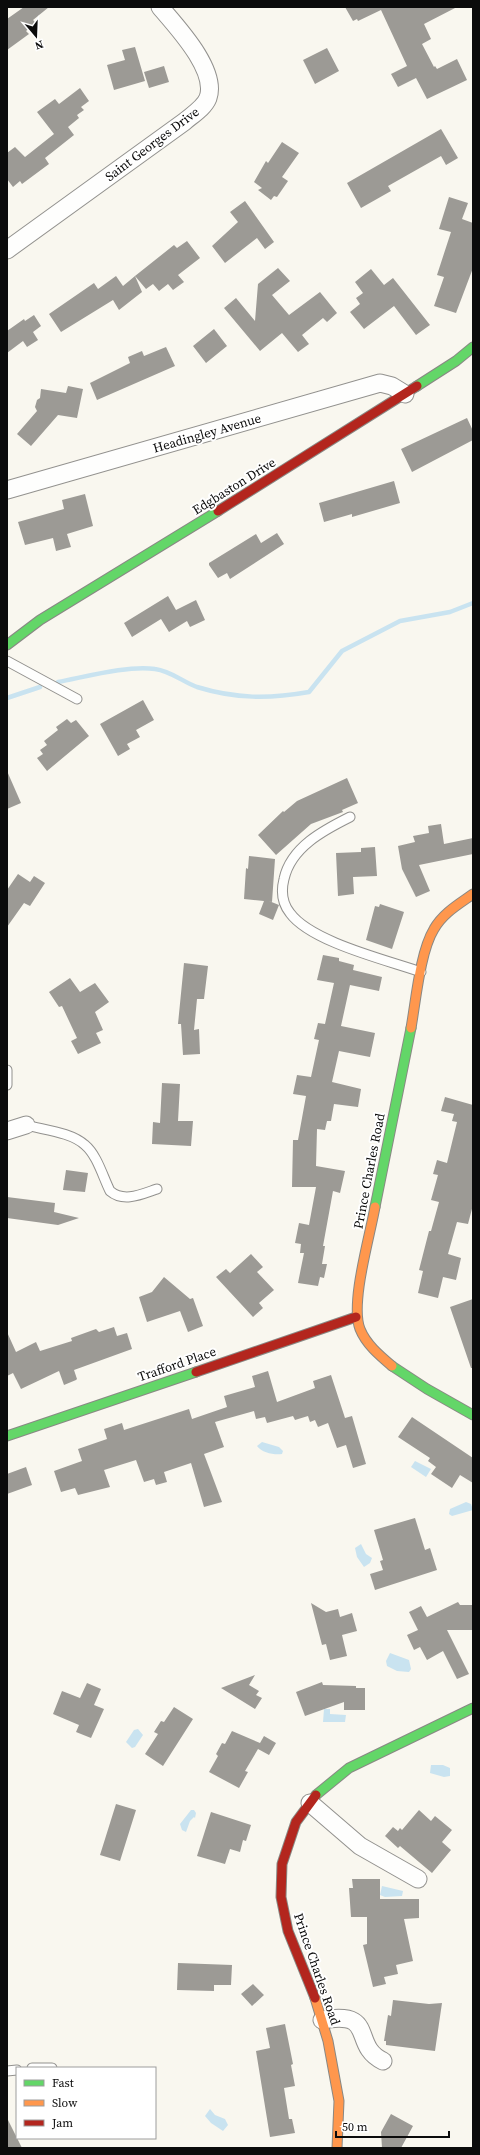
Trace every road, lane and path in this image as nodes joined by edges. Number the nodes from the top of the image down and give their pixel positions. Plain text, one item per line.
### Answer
1 (160, 7) edge
2 (7, 250) edge
3 (473, 347) edge
4 (405, 394) junction
5 (7, 490) edge
6 (7, 645) edge
7 (7, 662) edge
8 (77, 699) dead end
9 (350, 817) dead end
10 (473, 894) edge
11 (421, 972) junction
12 (7, 1070) edge
13 (7, 1085) edge
14 (26, 1126) joint
15 (7, 1131) edge
16 (157, 1189) dead end
17 (356, 1317) junction
18 (473, 1415) edge
19 (7, 1436) edge
20 (473, 1708) edge
21 (310, 1803) junction
22 (418, 1879) dead end
23 (322, 2020) junction
24 (384, 2061) dead end
25 (337, 2148) edge

1 - 2 street, Saint Georges Drive
3 - 4 street, Edgbaston Drive
4 - 5 street, Headingley Avenue
4 - 6 street, Edgbaston Drive
7 - 8 lane
9 - 11 lane
10 - 11 street, Prince Charles Road
11 - 17 street, Prince Charles Road
12 - 13 lane
14 - 15 street
14 - 16 lane
17 - 18 street, Prince Charles Road
17 - 19 street, Trafford Place
20 - 21 street, Prince Charles Road
21 - 22 street
21 - 23 street, Prince Charles Road
23 - 24 street
23 - 25 street, Prince Charles Road

